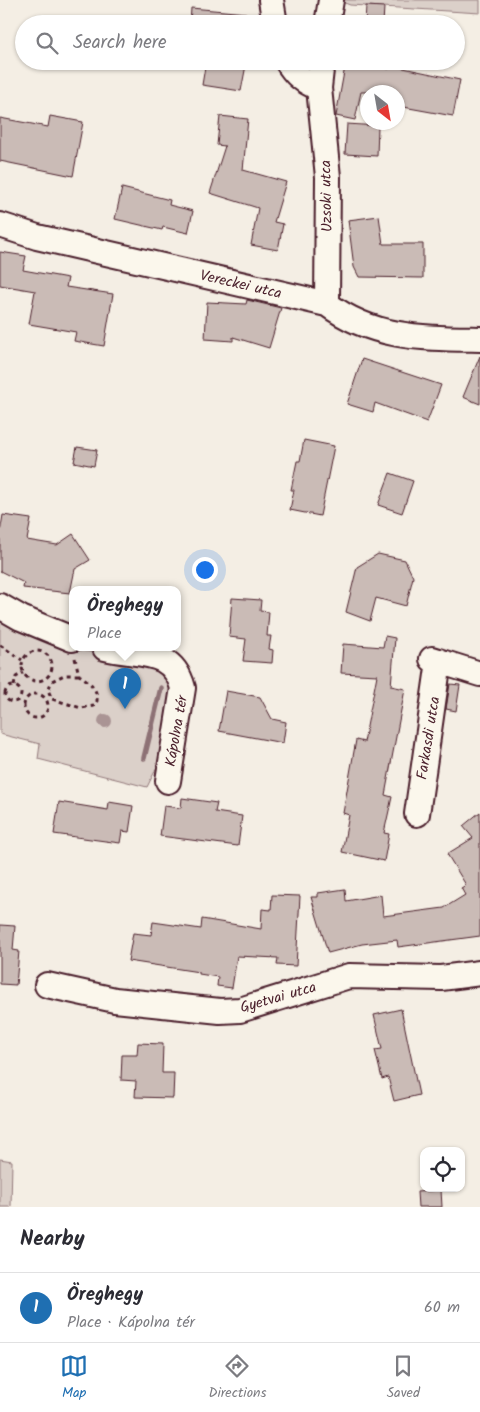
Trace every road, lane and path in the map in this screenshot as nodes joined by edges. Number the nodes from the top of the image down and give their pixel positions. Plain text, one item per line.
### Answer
1 (271, 0) edge
2 (331, 0) edge
3 (274, 15) edge
4 (329, 15) edge
5 (292, 70) edge
6 (321, 70) edge
7 (319, 88) junction
8 (0, 225) edge
9 (327, 304) junction
10 (480, 339) edge
11 (0, 606) edge
12 (69, 638) edge
13 (0, 645) edge
14 (74, 651) edge
15 (124, 651) edge
16 (23, 660) junction
17 (23, 673) junction
18 (480, 674) edge
19 (80, 675) junction
20 (47, 676) junction
21 (52, 681) junction
22 (14, 686) junction
23 (19, 698) junction
24 (52, 699) junction
25 (24, 701) junction
26 (47, 702) junction
27 (168, 781) dead end
28 (416, 814) dead end
29 (480, 973) edge
30 (47, 985) dead end

1 - 3 street
2 - 4 street
5 - 7 street
6 - 7 street, Uzsoki utca
7 - 9 street, Uzsoki utca
8 - 9 street, Vereckei utca
9 - 10 street, Vereckei utca
11 - 12 street
13 - 16 path
14 - 19 path
15 - 27 street, Kápolna tér
16 - 17 path
16 - 20 path
17 - 20 path
17 - 22 path
18 - 28 street, Farkasdi utca
19 - 21 path
19 - 24 path
20 - 21 path
21 - 24 path
22 - 23 path
22 - 23 path
23 - 25 path
24 - 26 path
25 - 26 path
25 - 26 path
29 - 30 street, Gyetvai utca

